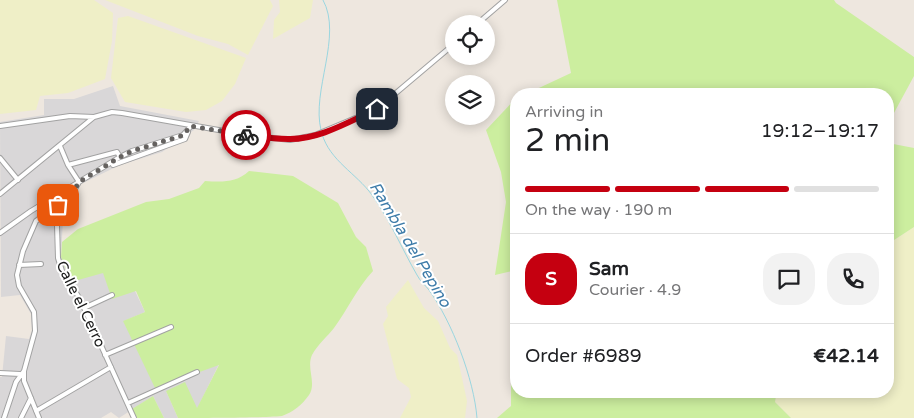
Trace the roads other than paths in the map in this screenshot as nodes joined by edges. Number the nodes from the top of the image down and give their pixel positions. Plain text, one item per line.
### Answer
1 (505, 0) edge
2 (488, 15) edge
3 (445, 52) edge
4 (94, 117) junction
5 (0, 126) edge
6 (190, 126) junction
7 (188, 132) junction
8 (60, 146) junction
9 (120, 157) junction
10 (0, 158) edge
11 (68, 165) junction
12 (107, 167) junction
13 (18, 180) junction
14 (79, 182) junction
15 (0, 194) edge
16 (69, 196) junction
17 (0, 233) edge
18 (41, 264) dead end
19 (20, 265) junction
20 (112, 295) dead end
21 (84, 308) junction
22 (171, 327) dead end
23 (105, 355) junction
24 (111, 367) junction
25 (24, 371) junction
26 (197, 372) dead end
27 (0, 374) edge
28 (20, 374) junction
29 (31, 398) junction
30 (128, 403) junction
31 (36, 411) junction
32 (4, 418) edge
33 (21, 418) edge
34 (39, 418) edge
35 (134, 418) edge

1 - 2 street
3 - 6 street
4 - 5 street
4 - 6 street
4 - 8 street
6 - 7 street
7 - 9 street
7 - 12 street
8 - 11 street
8 - 13 street
9 - 11 street
9 - 12 street
10 - 13 street
11 - 14 street
12 - 14 street
13 - 15 street
14 - 16 street
14 - 17 street
16 - 19 street
16 - 21 street, Calle el Cerro
18 - 19 street, Calle el Cerro
19 - 25 street
20 - 21 street
21 - 23 street, Calle el Cerro
22 - 23 street
23 - 24 street, Calle el Cerro
24 - 30 street, Calle el Cerro
24 - 31 street
25 - 28 street
25 - 29 street
26 - 30 street
27 - 28 street
28 - 32 street
29 - 31 street
29 - 33 street
30 - 35 street, Calle el Cerro
31 - 34 street

